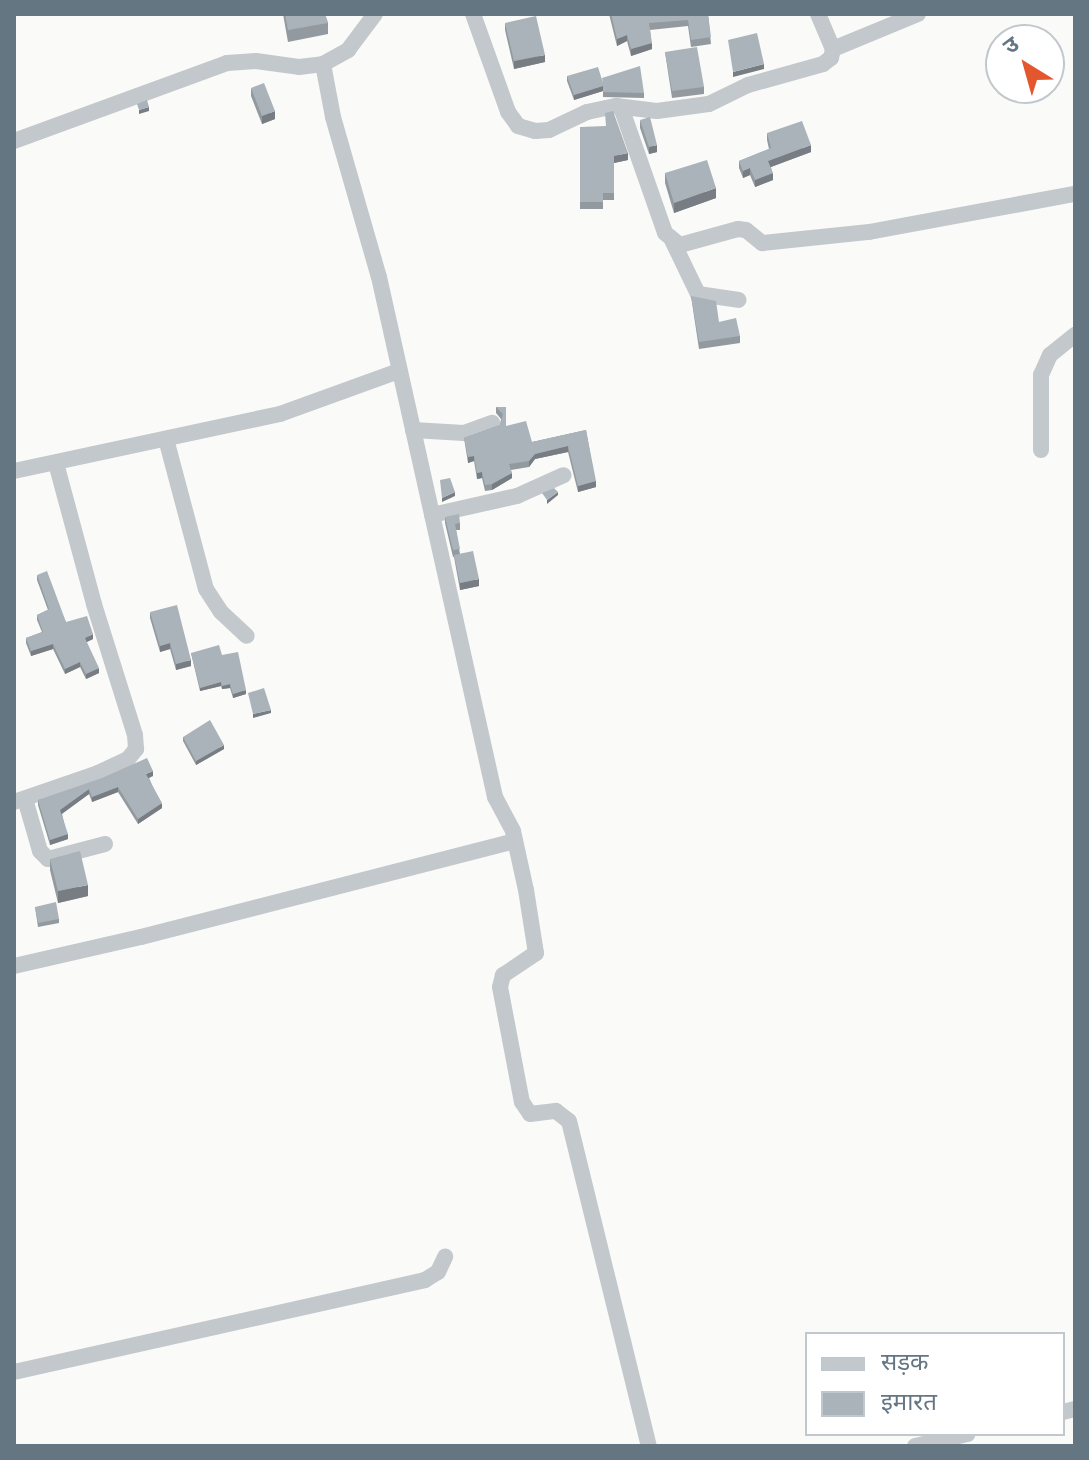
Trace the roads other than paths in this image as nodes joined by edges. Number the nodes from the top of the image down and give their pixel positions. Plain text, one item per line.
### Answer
1 (375, 14) edge
2 (473, 14) edge
3 (818, 14) edge
4 (918, 14) edge
5 (833, 49) junction
6 (323, 64) junction
7 (622, 110) junction
8 (14, 141) edge
9 (1075, 194) edge
10 (672, 240) junction
11 (739, 300) dead end
12 (1075, 335) edge
13 (399, 371) junction
14 (492, 423) dead end
15 (413, 430) junction
16 (166, 439) junction
17 (1041, 450) dead end
18 (56, 463) junction
19 (14, 471) edge
20 (564, 475) dead end
21 (432, 515) junction
22 (247, 636) dead end
23 (20, 801) edge
24 (515, 841) junction
25 (105, 844) dead end
26 (14, 966) edge
27 (445, 1257) dead end
28 (14, 1372) edge
29 (959, 1436) edge
30 (649, 1446) edge
31 (915, 1446) edge

1 - 6 street
2 - 7 street
3 - 5 street
4 - 5 street
5 - 7 street
6 - 8 street
6 - 13 street
7 - 10 street
9 - 10 street
10 - 11 street
12 - 17 street
13 - 15 street
13 - 16 street
14 - 15 street
15 - 21 street
16 - 18 street
16 - 22 street
18 - 19 street
18 - 23 street
20 - 21 street
21 - 24 street
23 - 25 street
24 - 26 street
24 - 30 street
27 - 28 street
29 - 31 street

